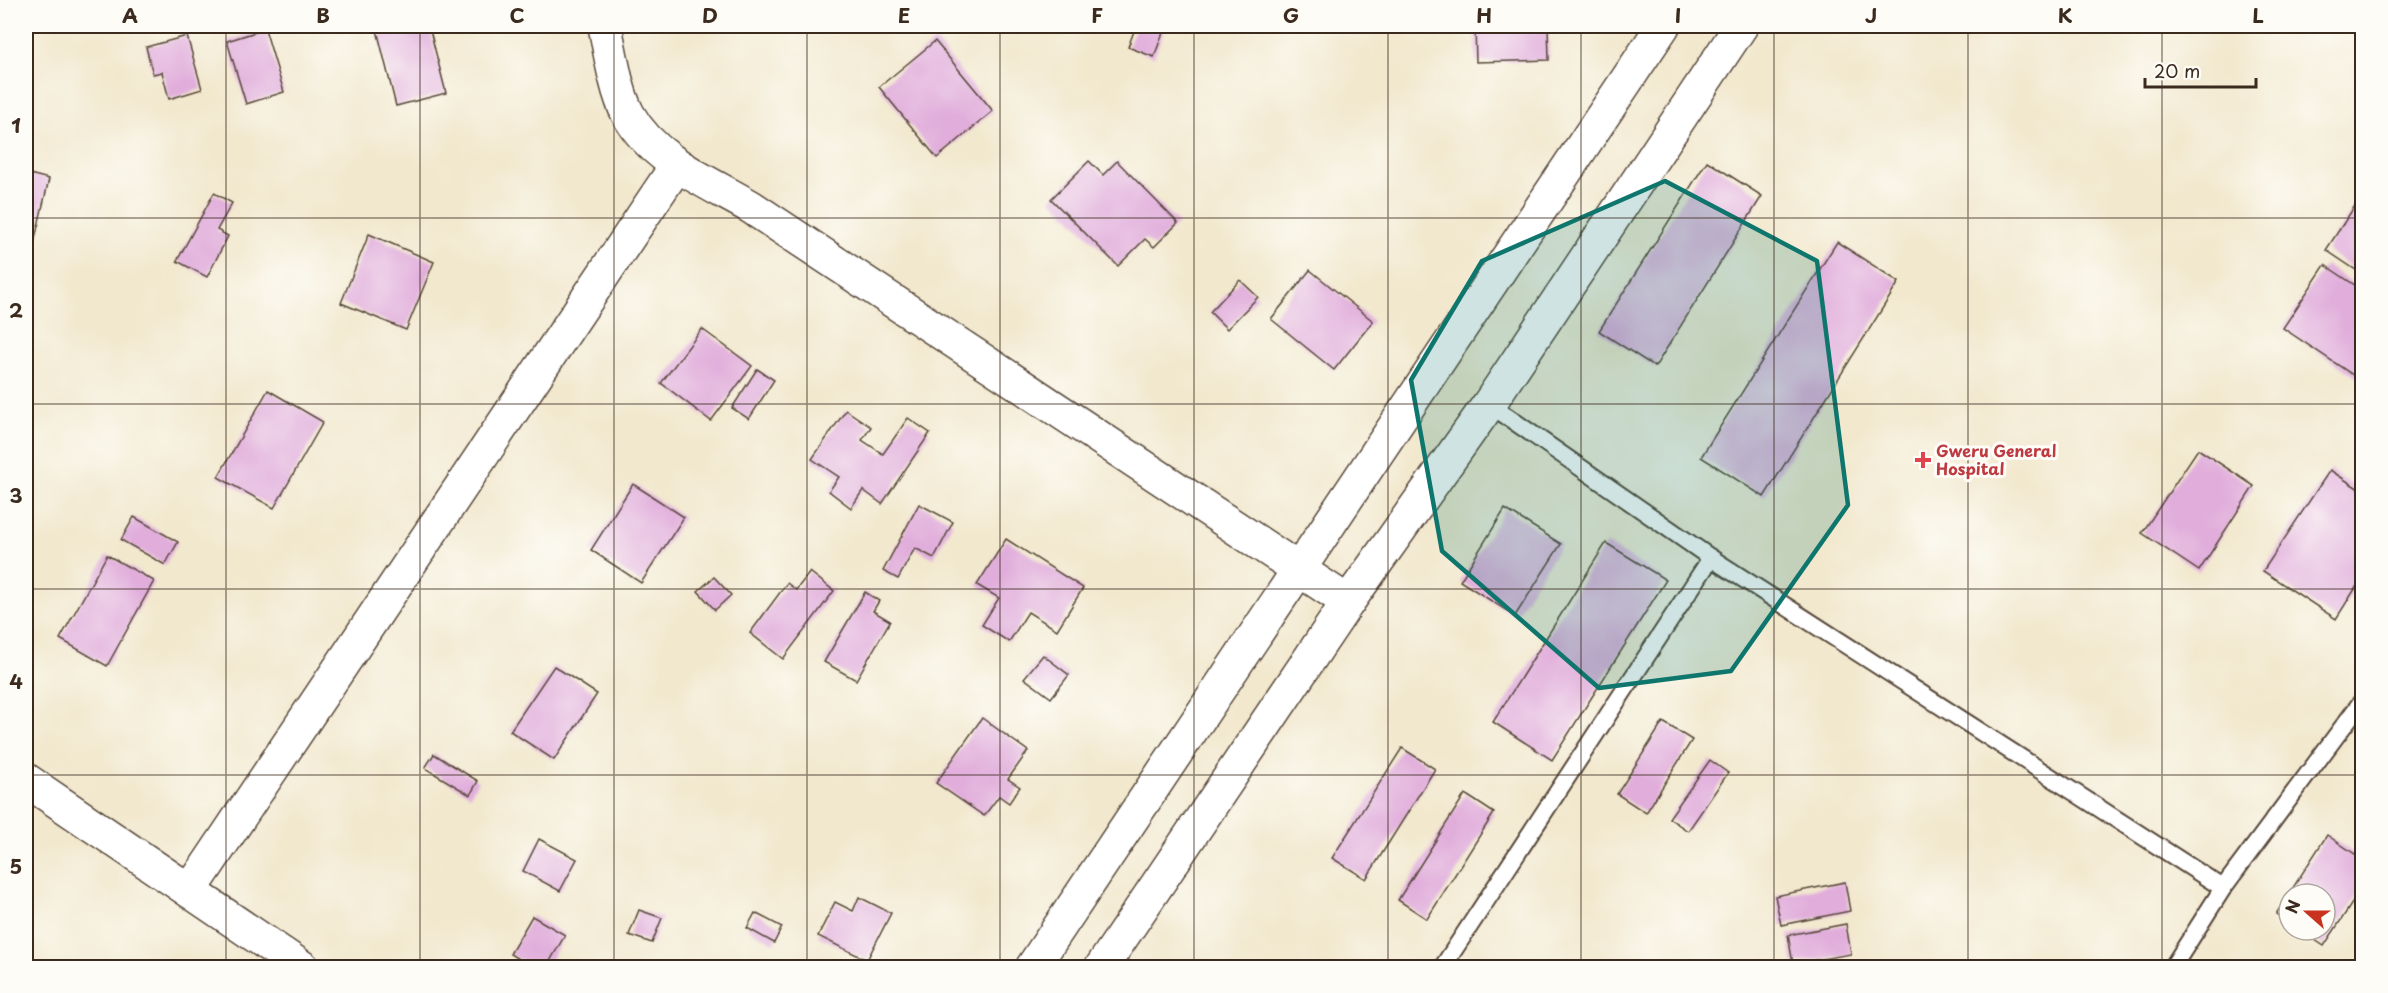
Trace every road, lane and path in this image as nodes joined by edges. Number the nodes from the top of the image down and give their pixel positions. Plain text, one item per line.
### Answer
1 (605, 26) edge
2 (1663, 26) edge
3 (1741, 26) edge
4 (677, 165) junction
5 (1489, 404) junction
6 (1711, 558) junction
7 (1300, 570) junction
8 (1348, 602) junction
9 (2362, 701) edge
10 (26, 780) edge
11 (2223, 888) junction
12 (190, 891) junction
13 (303, 968) edge
14 (1032, 968) edge
15 (1101, 968) edge
16 (1442, 968) edge
17 (2172, 968) edge

1 - 4 street
2 - 7 street
3 - 5 street
4 - 7 street
4 - 12 street
5 - 6 lane
5 - 8 street
6 - 11 lane
6 - 16 lane
7 - 8 street
7 - 14 street
8 - 15 street
9 - 11 lane
10 - 12 street
11 - 17 lane
12 - 13 street

